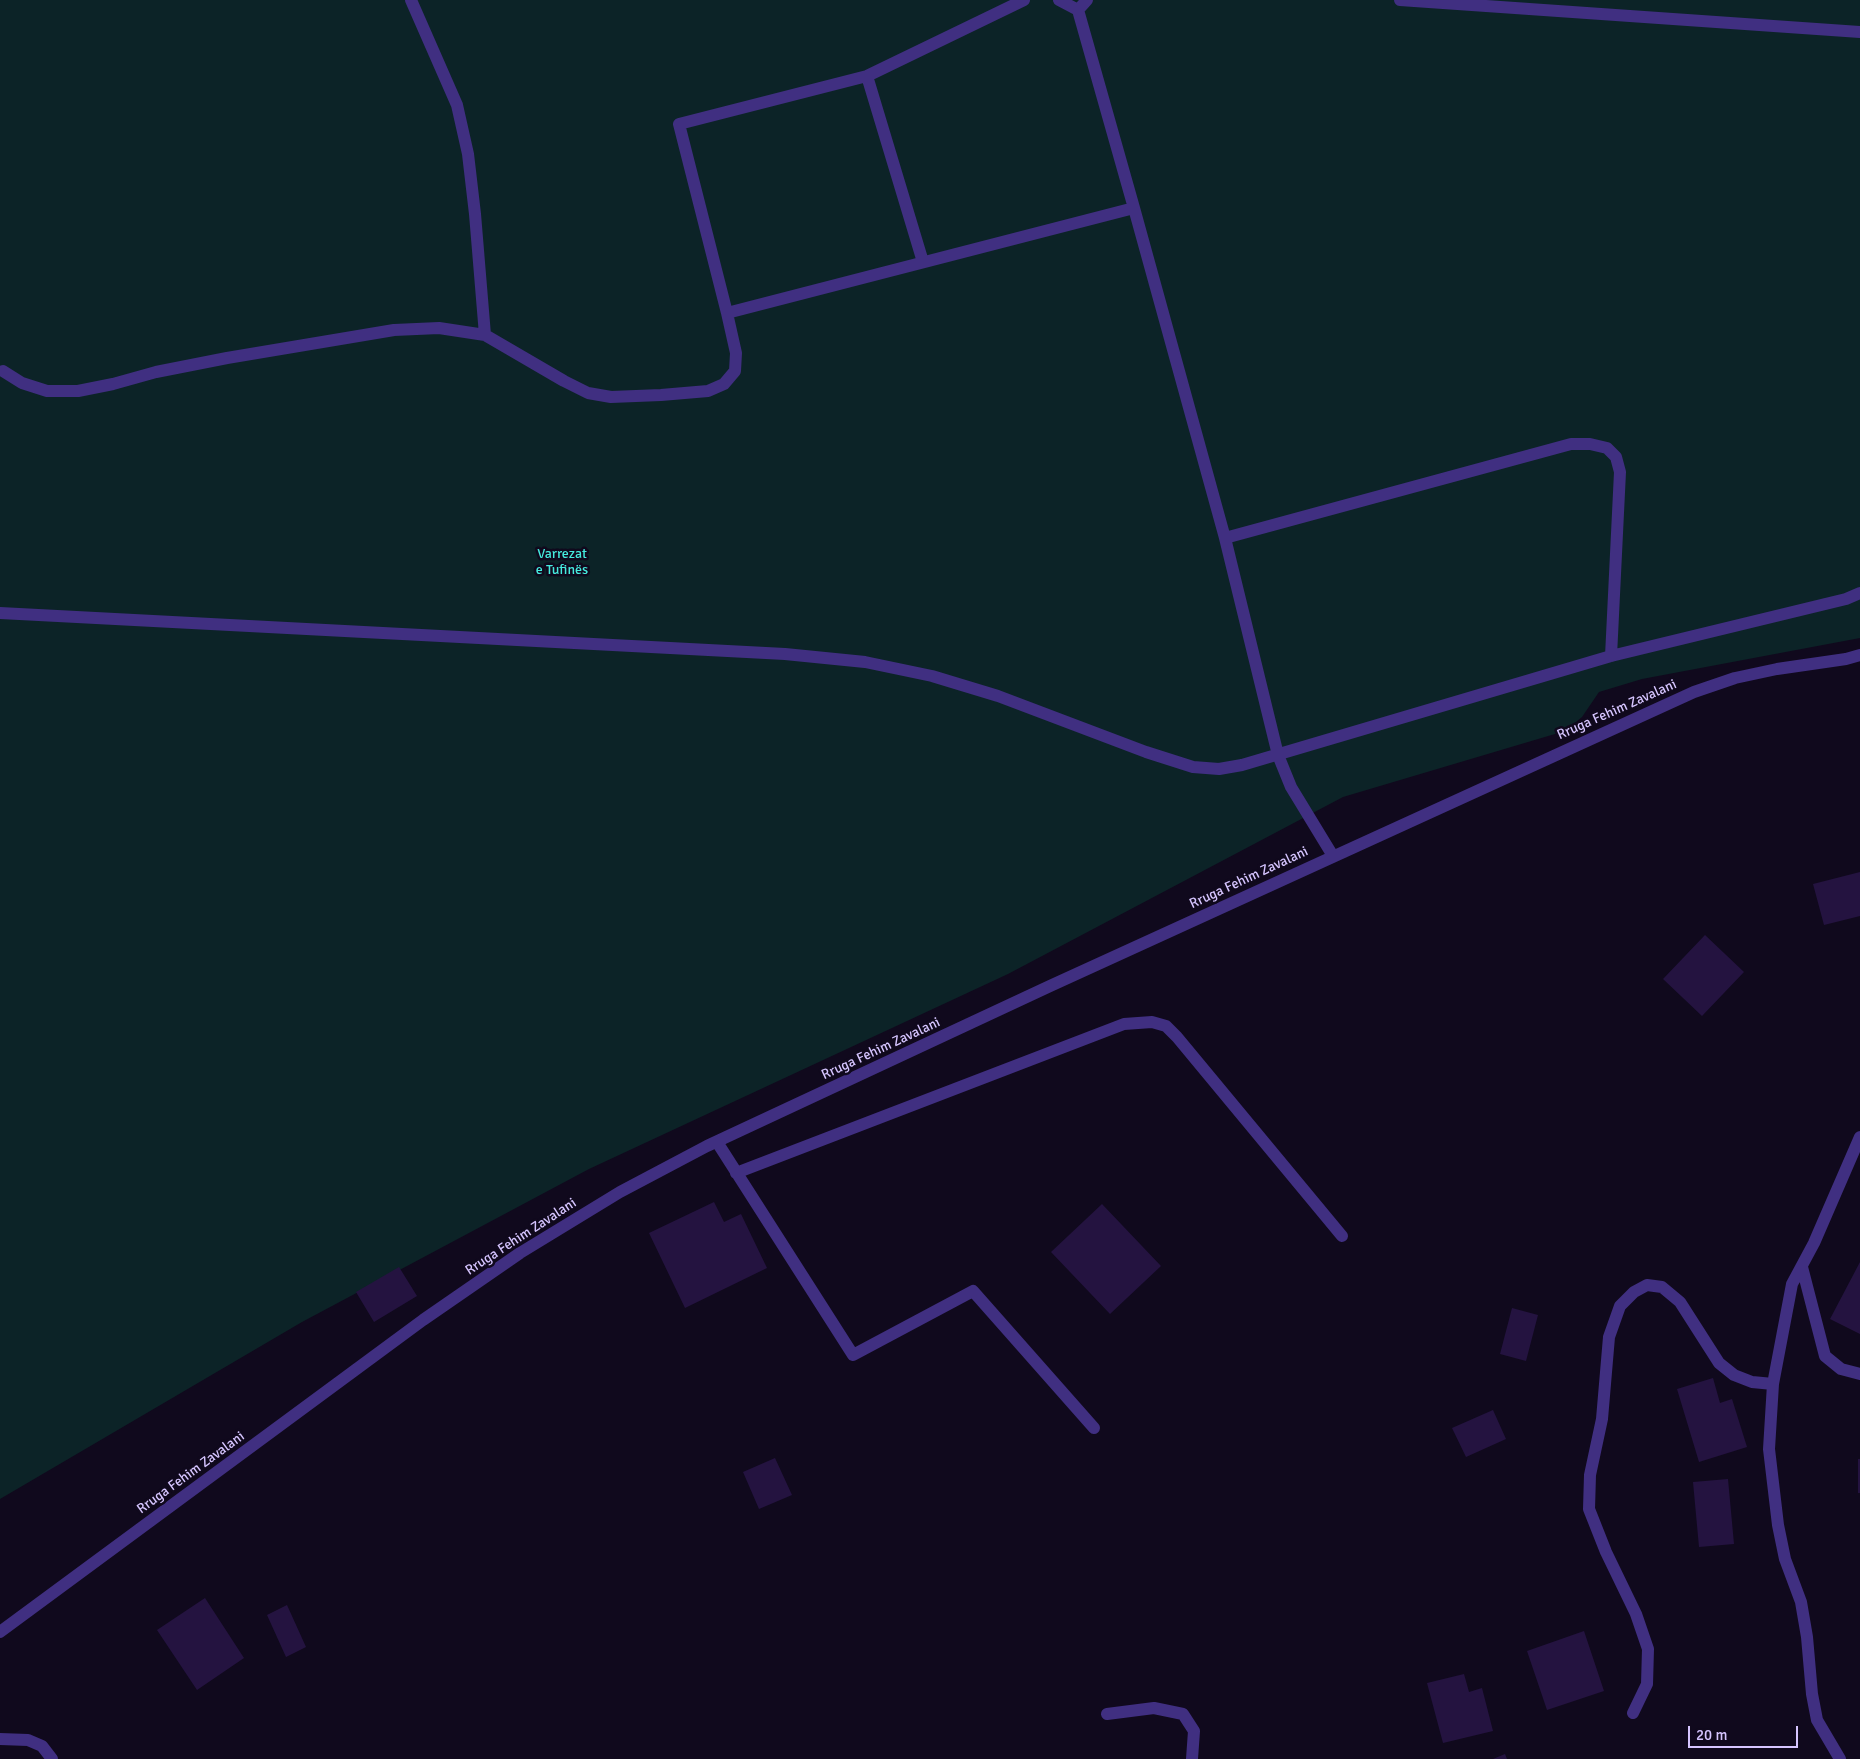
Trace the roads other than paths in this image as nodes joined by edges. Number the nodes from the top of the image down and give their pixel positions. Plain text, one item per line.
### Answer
1 (411, 0) edge
2 (1024, 0) edge
3 (1059, 0) edge
4 (1087, 0) edge
5 (1400, 0) edge
6 (1078, 10) junction
7 (1860, 32) edge
8 (867, 76) junction
9 (1134, 208) junction
10 (923, 262) junction
11 (727, 312) junction
12 (485, 334) junction
13 (3, 370) dead end
14 (1225, 538) junction
15 (1860, 593) edge
16 (0, 613) edge
17 (1860, 655) edge
18 (1611, 656) junction
19 (1278, 754) junction
20 (1333, 856) junction
21 (1860, 1137) edge
22 (717, 1142) junction
23 (736, 1173) junction
24 (1342, 1236) dead end
25 (1802, 1267) junction
26 (1860, 1374) edge
27 (1774, 1384) junction
28 (1094, 1428) dead end
29 (0, 1632) edge
30 (1633, 1713) dead end
31 (1107, 1714) dead end
32 (0, 1739) edge
33 (52, 1759) edge
34 (1192, 1759) edge
35 (1840, 1759) edge

1 - 12 street
2 - 8 street
3 - 6 street
4 - 6 street
5 - 7 street
6 - 9 street
8 - 10 street
8 - 11 street
9 - 10 street
9 - 14 street
10 - 11 street
11 - 12 street
12 - 13 street
14 - 18 street
14 - 19 street
15 - 18 street
16 - 19 street
17 - 20 street, Rruga Fehim Zavalani
18 - 19 street
19 - 20 street
20 - 22 street, Rruga Fehim Zavalani
21 - 25 street
22 - 23 street
22 - 29 street, Rruga Fehim Zavalani
23 - 24 street
23 - 28 street
25 - 26 street
25 - 27 street
27 - 30 street
27 - 35 street
31 - 34 street
32 - 33 street

